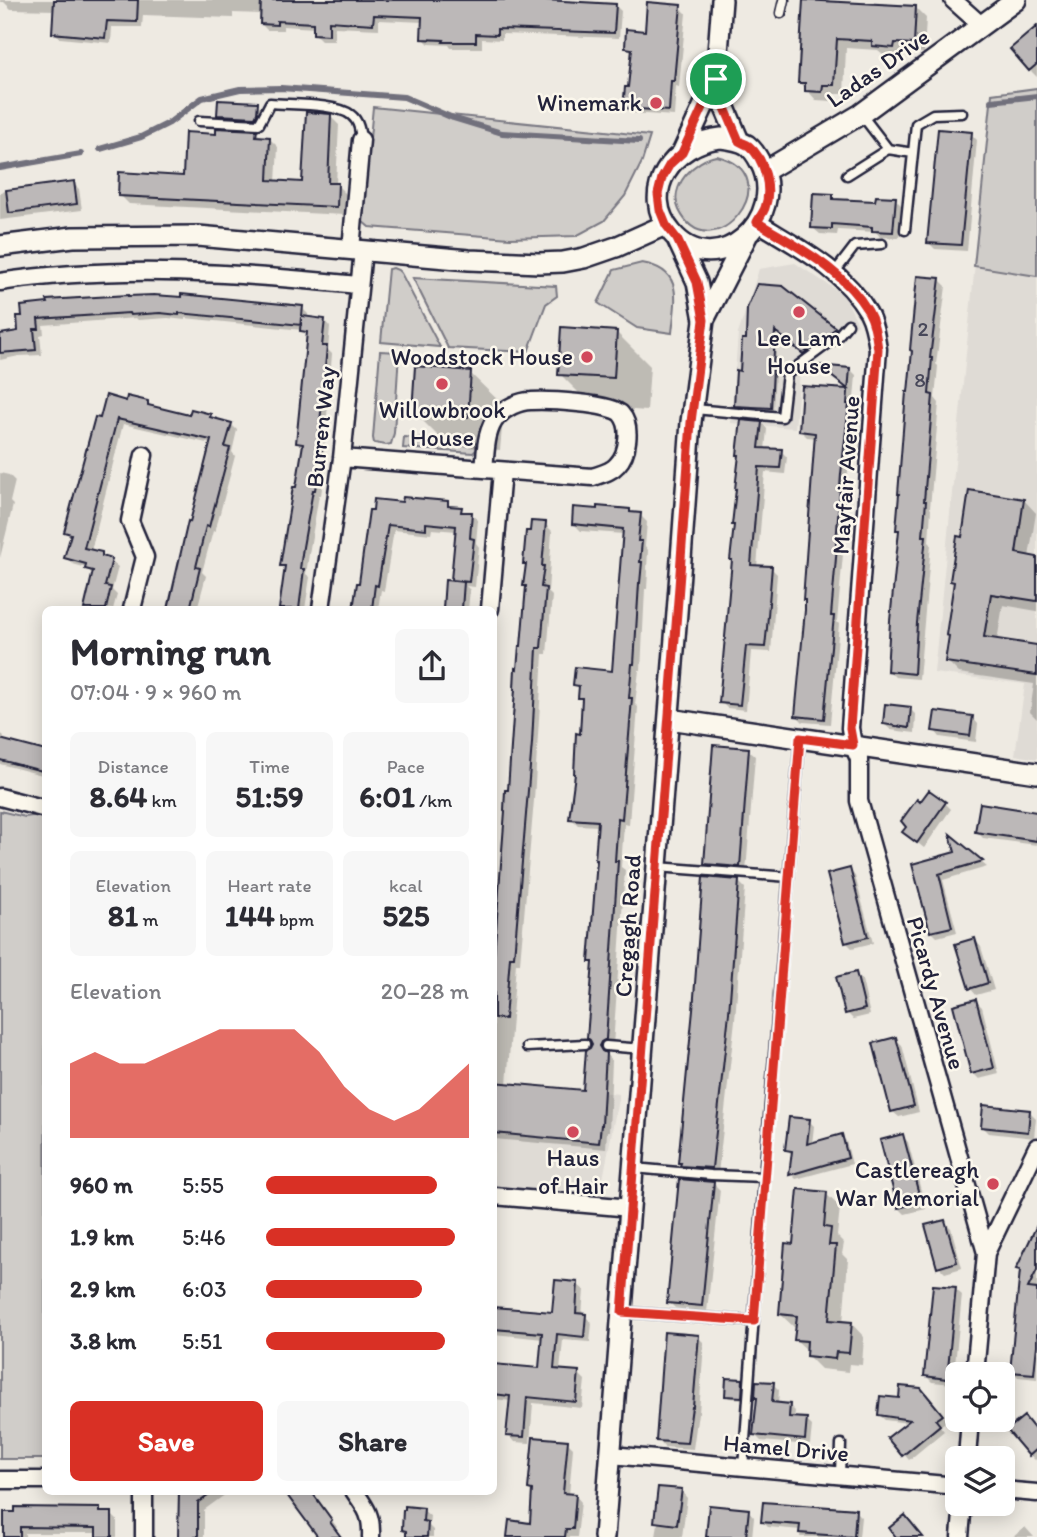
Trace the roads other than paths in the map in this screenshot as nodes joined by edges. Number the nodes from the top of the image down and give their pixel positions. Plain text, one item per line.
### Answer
1 (722, 0) edge
2 (783, 0) edge
3 (953, 0) edge
4 (1016, 0) edge
5 (781, 13) dead end
6 (981, 25) junction
7 (716, 79) junction
8 (962, 113) dead end
9 (861, 114) junction
10 (199, 121) dead end
11 (361, 140) joint
12 (739, 141) junction
13 (888, 149) junction
14 (682, 153) junction
15 (912, 153) junction
16 (765, 171) junction
17 (847, 174) dead end
18 (752, 229) junction
19 (905, 230) dead end
20 (671, 232) junction
21 (882, 244) dead end
22 (0, 246) edge
23 (357, 249) junction
24 (835, 272) junction
25 (0, 282) edge
26 (358, 285) junction
27 (704, 320) junction
28 (848, 324) dead end
29 (692, 409) junction
30 (145, 455) dead end
31 (342, 458) junction
32 (484, 469) junction
33 (502, 471) junction
34 (133, 606) edge
35 (321, 606) edge
36 (490, 606) edge
37 (669, 719) junction
38 (800, 738) junction
39 (853, 745) junction
40 (1037, 773) edge
41 (0, 797) edge
42 (42, 808) edge
43 (657, 867) junction
44 (789, 877) junction
45 (585, 1044) dead end
46 (527, 1046) dead end
47 (606, 1046) dead end
48 (643, 1049) junction
49 (1037, 1147) edge
50 (634, 1168) junction
51 (764, 1177) junction
52 (497, 1196) edge
53 (631, 1208) junction
54 (986, 1253) junction
55 (622, 1312) junction
56 (754, 1321) junction
57 (976, 1362) edge
58 (841, 1444) dead end
59 (611, 1455) junction
60 (743, 1468) junction
61 (839, 1475) junction
62 (0, 1480) edge
63 (42, 1480) edge
64 (945, 1485) edge
65 (1015, 1491) edge
66 (1037, 1493) edge
67 (144, 1495) edge
68 (357, 1495) edge
69 (961, 1516) edge
70 (144, 1537) edge
71 (371, 1537) edge
72 (604, 1537) edge
73 (960, 1537) edge

1 - 7 street
2 - 5 lane
3 - 6 street
4 - 6 street, Ladas Drive
6 - 9 street, Ladas Drive
7 - 12 street
7 - 14 street
8 - 15 lane
9 - 13 lane
9 - 16 street, Ladas Drive
10 - 11 lane
11 - 23 street, Burren Way
12 - 14 street
12 - 16 street
13 - 15 lane
13 - 17 lane
14 - 20 street
15 - 19 lane
16 - 18 street
18 - 20 street
18 - 24 street, Mayfair Avenue
18 - 27 street, Cregagh Road
20 - 23 street
20 - 27 street, Cregagh Road
21 - 24 lane
22 - 23 street
23 - 26 street, Burren Way
24 - 39 street, Mayfair Avenue
25 - 26 street
26 - 31 street, Burren Way
27 - 29 street, Cregagh Road
28 - 29 lane
29 - 37 street, Cregagh Road
30 - 34 street
31 - 32 street
31 - 35 street, Burren Way
32 - 33 street
32 - 33 street
33 - 36 street
37 - 38 street
37 - 43 street, Cregagh Road
38 - 39 street
38 - 44 lane
39 - 40 street
39 - 54 street, Picardy Avenue
41 - 42 street
43 - 44 lane
43 - 48 street, Cregagh Road
44 - 51 lane
45 - 46 lane
47 - 48 lane
48 - 50 street, Cregagh Road
49 - 54 street
50 - 51 lane
50 - 53 street, Cregagh Road
51 - 56 lane
52 - 53 street
53 - 55 street, Cregagh Road
54 - 57 street
55 - 56 lane
55 - 59 street, Cregagh Road
56 - 60 lane
58 - 61 lane
59 - 60 street, Hamel Drive
59 - 72 street, Cregagh Road
60 - 61 street, Hamel Drive
61 - 64 street, Hamel Drive
62 - 63 street
65 - 66 street
67 - 70 street
68 - 71 street
69 - 73 street

